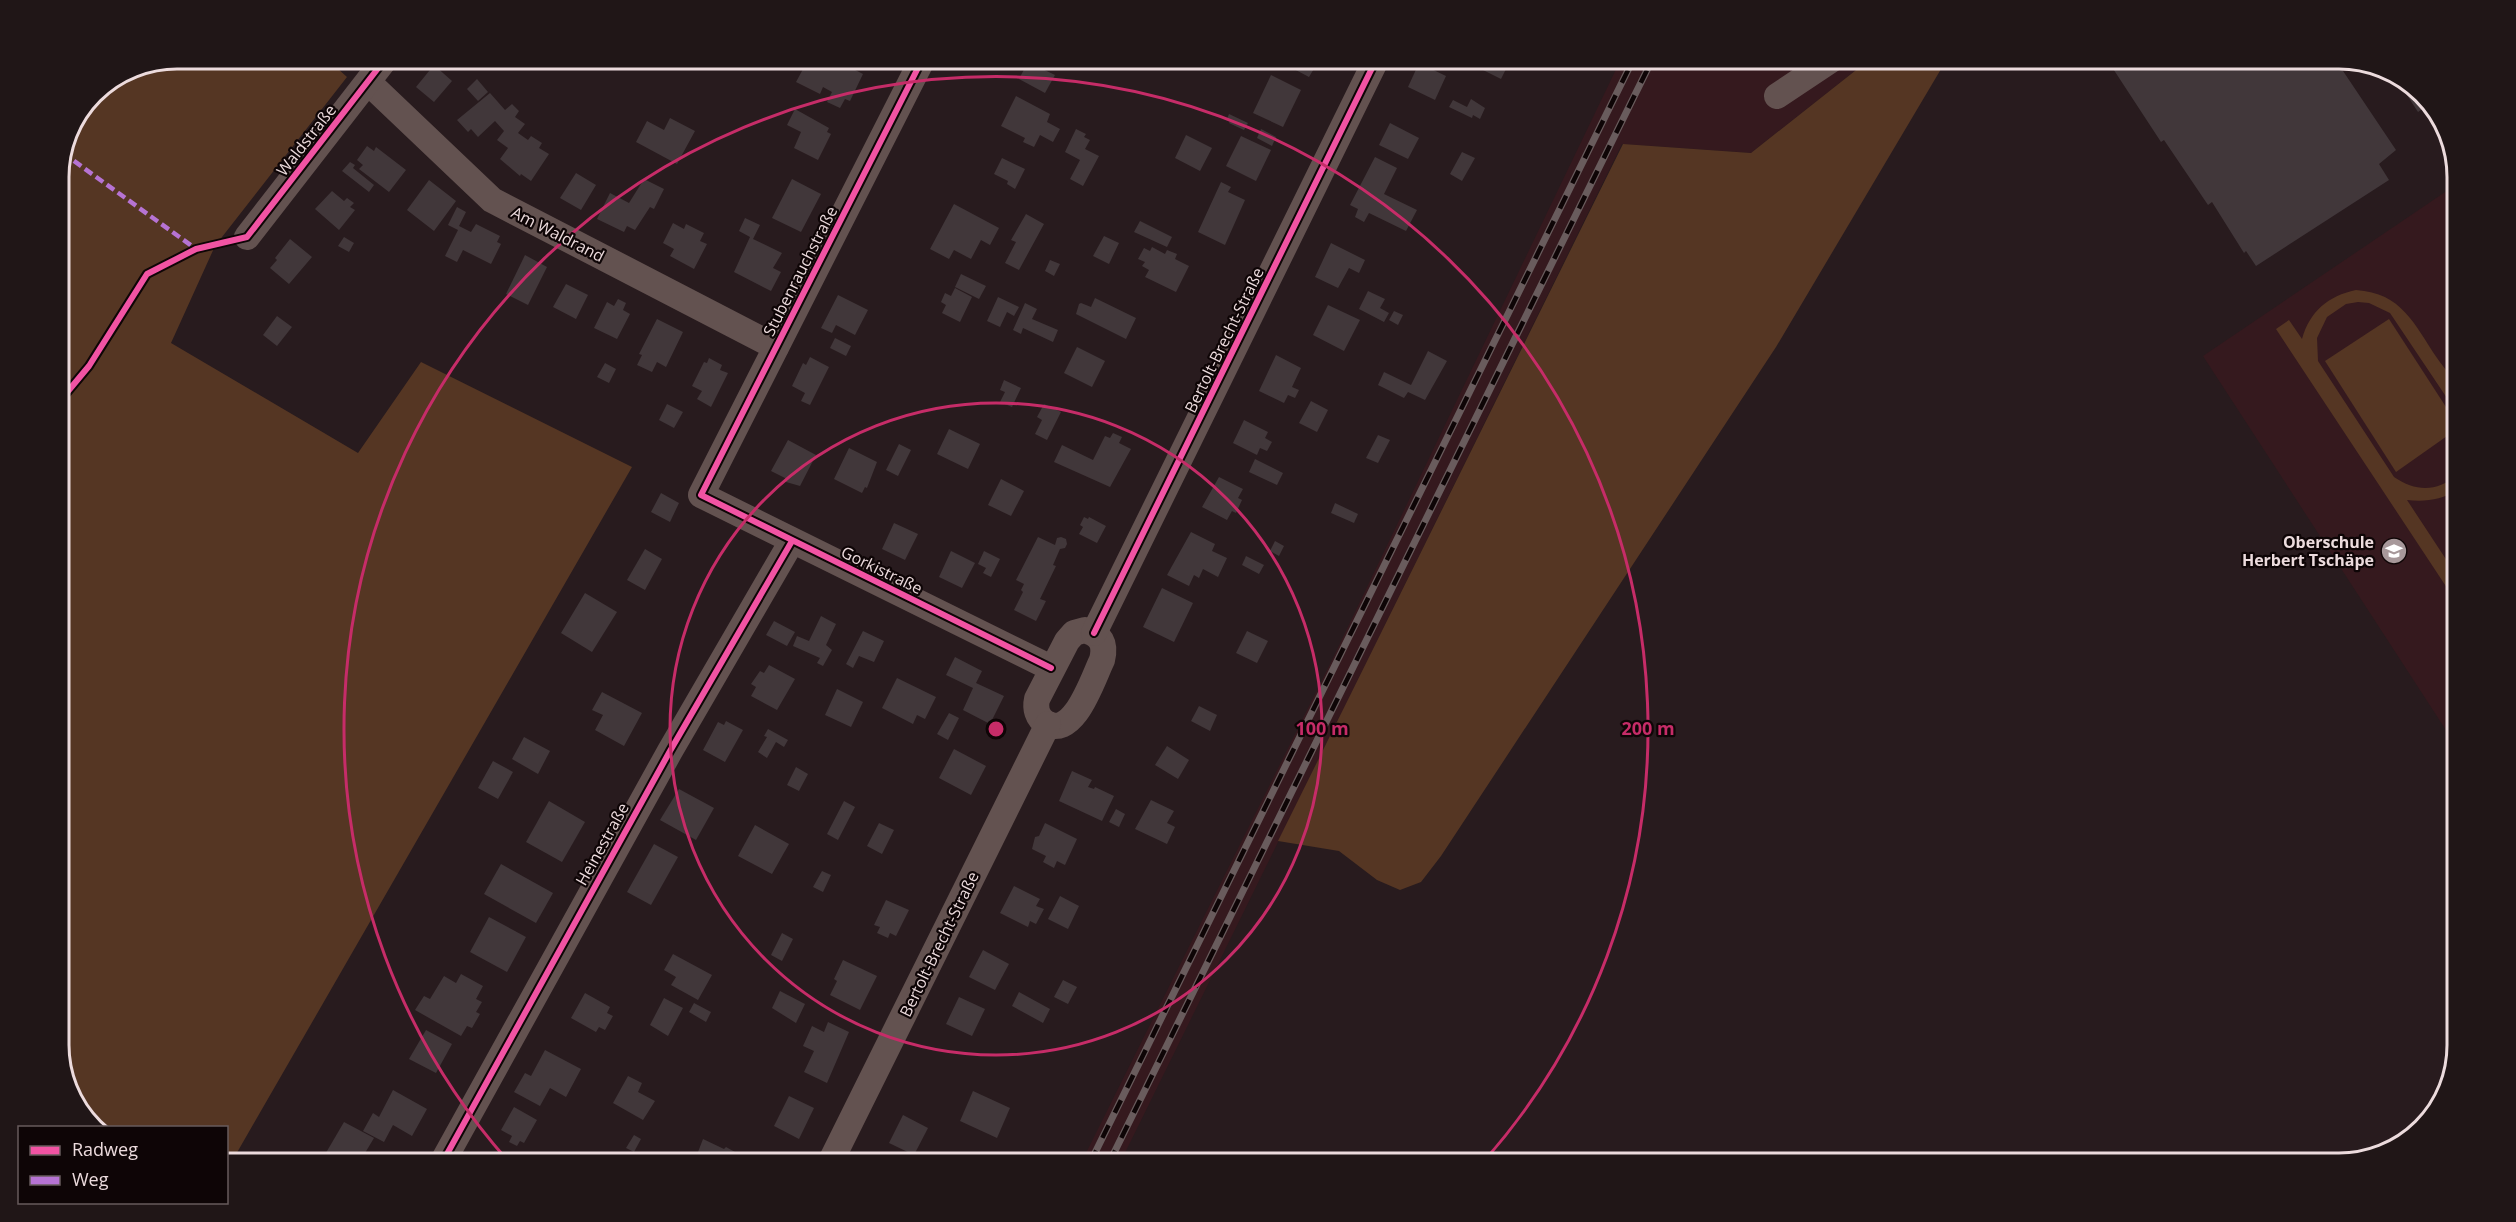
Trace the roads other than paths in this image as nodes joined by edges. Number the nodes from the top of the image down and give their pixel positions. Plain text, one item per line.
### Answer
1 (378, 69) edge
2 (917, 69) edge
3 (1372, 69) edge
4 (1818, 69) edge
5 (369, 82) junction
6 (1777, 96) dead end
7 (247, 237) dead end
8 (776, 347) junction
9 (701, 495) joint
10 (792, 541) junction
11 (1094, 633) junction
12 (1051, 668) junction
13 (1048, 724) junction
14 (448, 1153) edge
15 (835, 1153) edge

1 - 5 street, Waldstraße
2 - 8 street, Stubenrauchstraße
3 - 11 street, Bertolt-Brecht-Straße
4 - 6 street
5 - 7 street, Waldstraße
5 - 8 street, Am Waldrand
8 - 9 street, Stubenrauchstraße
9 - 10 street, Gorkistraße
10 - 12 street, Gorkistraße
10 - 14 street, Heinestraße
11 - 12 street
11 - 13 street
12 - 13 street
13 - 15 street, Bertolt-Brecht-Straße

